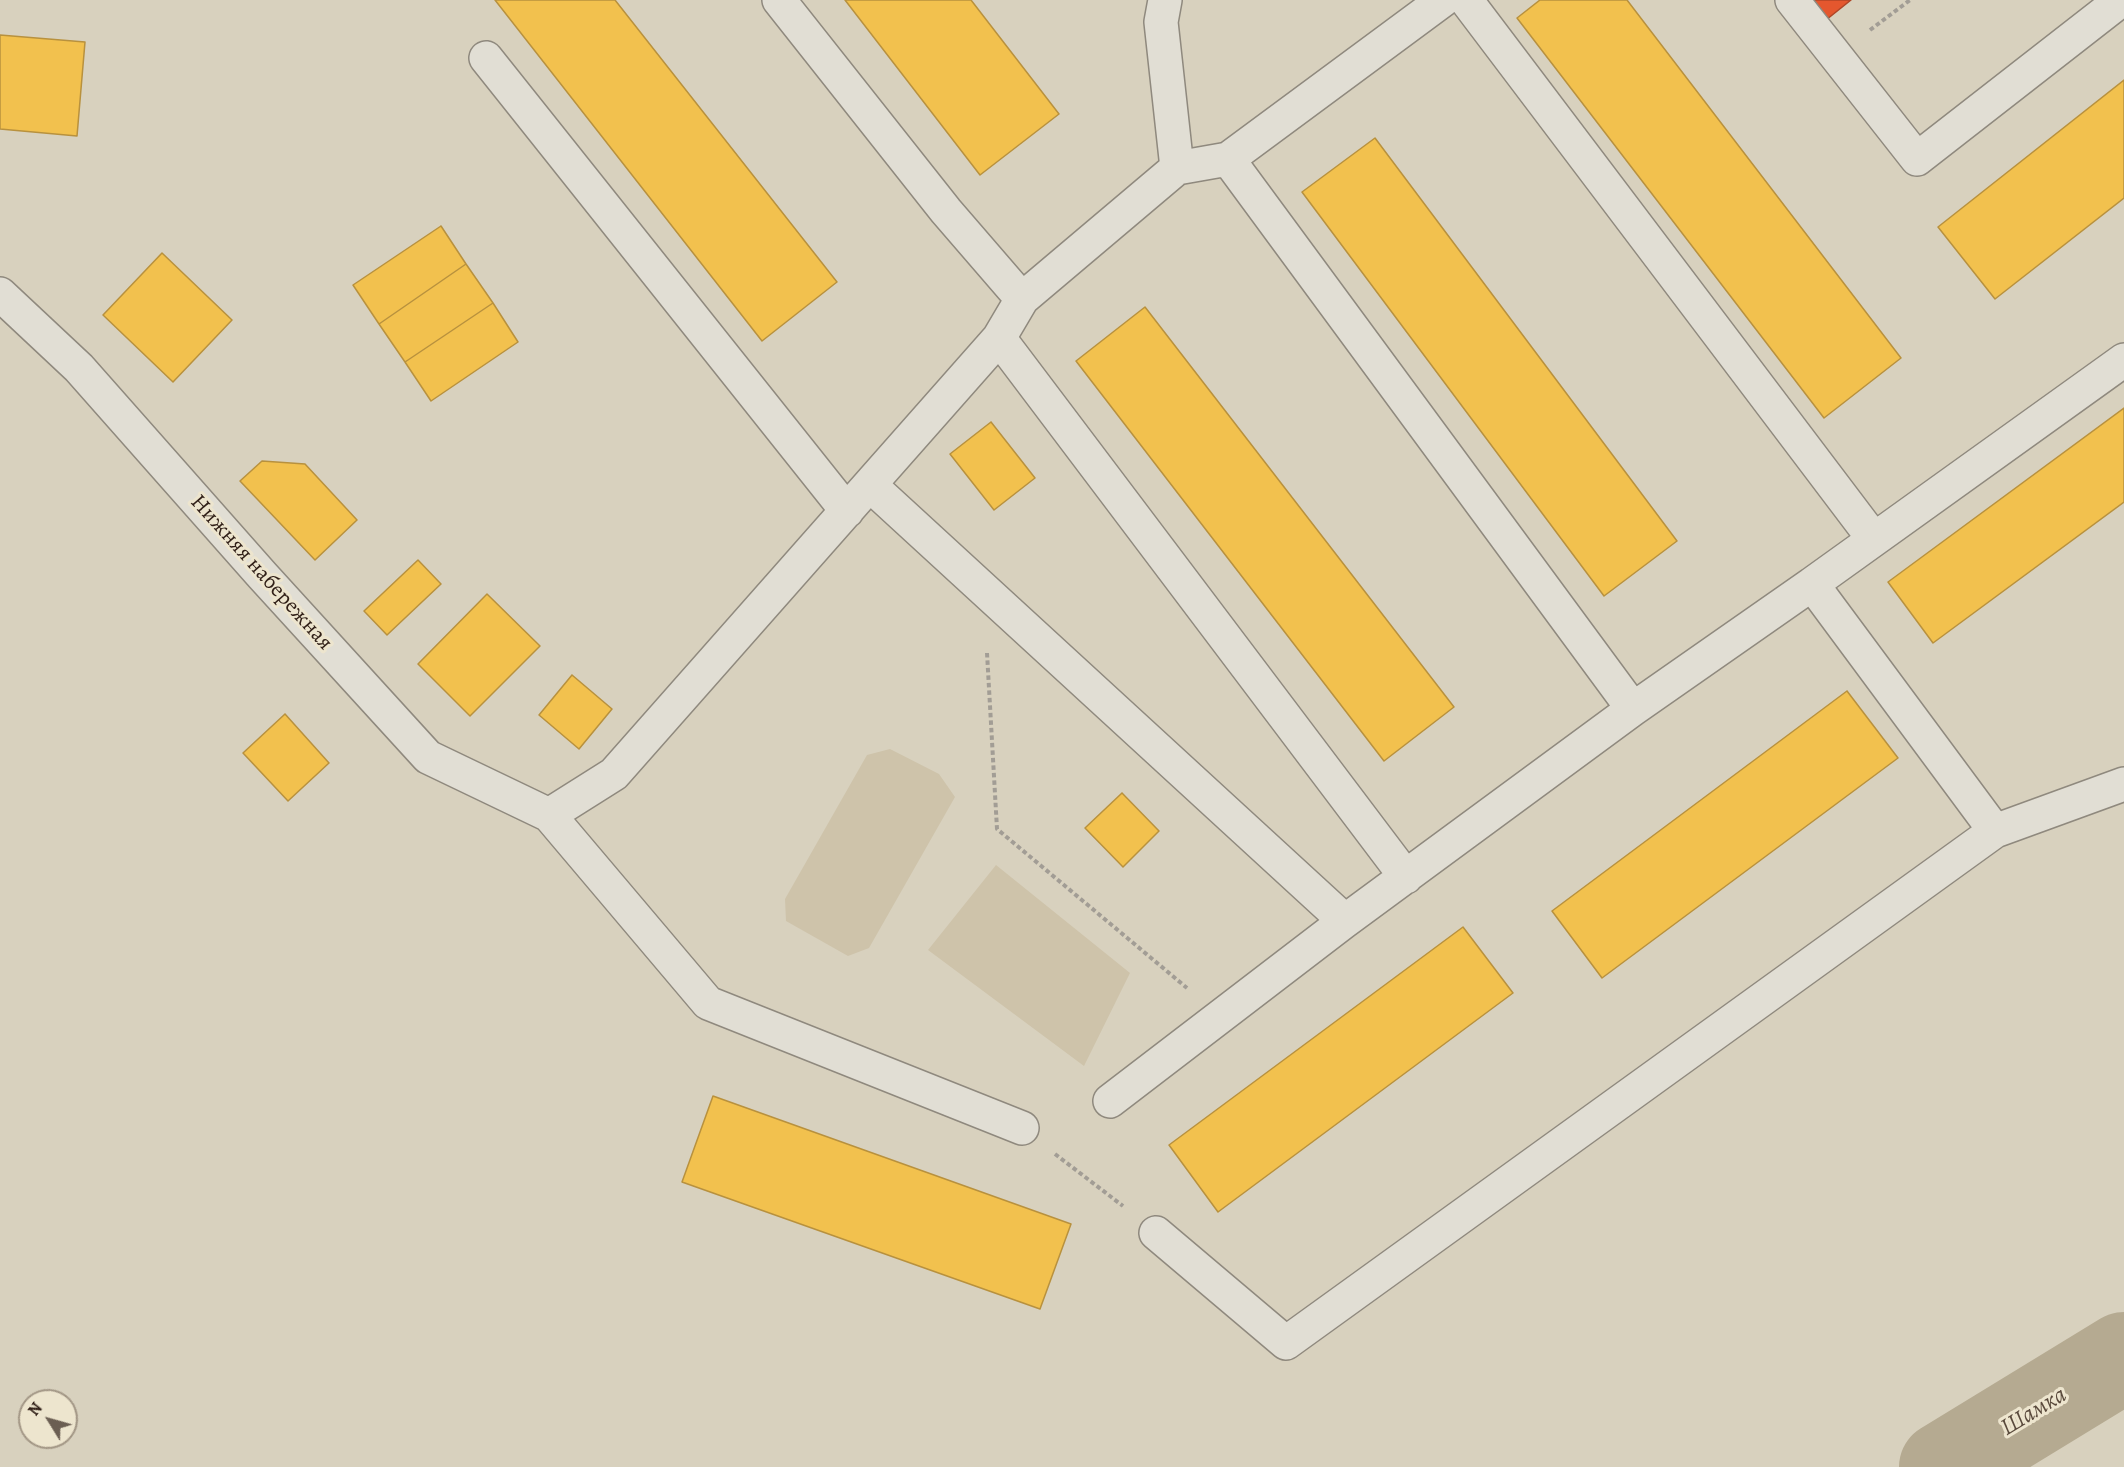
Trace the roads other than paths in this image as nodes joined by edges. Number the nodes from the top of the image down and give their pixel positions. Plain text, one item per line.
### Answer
1 (778, 0) edge
2 (1165, 0) edge
3 (1443, 0) edge
4 (1466, 0) edge
5 (1792, 0) edge
6 (2121, 0) edge
7 (486, 58) dead end
8 (1228, 159) junction
9 (1177, 168) junction
10 (0, 294) edge
11 (1022, 299) junction
12 (999, 338) junction
13 (2124, 360) edge
14 (870, 485) junction
15 (847, 511) junction
16 (1873, 538) junction
17 (1812, 584) junction
18 (1634, 709) junction
19 (2124, 784) edge
20 (549, 815) junction
21 (1995, 831) junction
22 (1406, 877) junction
23 (1346, 921) junction
24 (1110, 1101) dead end
25 (1022, 1128) road end
26 (1156, 1233) road end

1 - 11 street
2 - 9 street
3 - 8 street
4 - 16 street
5 - 6 street
7 - 15 street
8 - 9 street
8 - 18 street
9 - 11 street
10 - 20 street, Нижняя набережная
11 - 12 street
12 - 14 street
12 - 22 street
13 - 16 street
14 - 15 street
14 - 23 street
15 - 20 street
16 - 17 street
17 - 18 street
17 - 21 street
18 - 22 street
19 - 21 street
20 - 25 street
21 - 26 street
22 - 23 street
23 - 24 street

